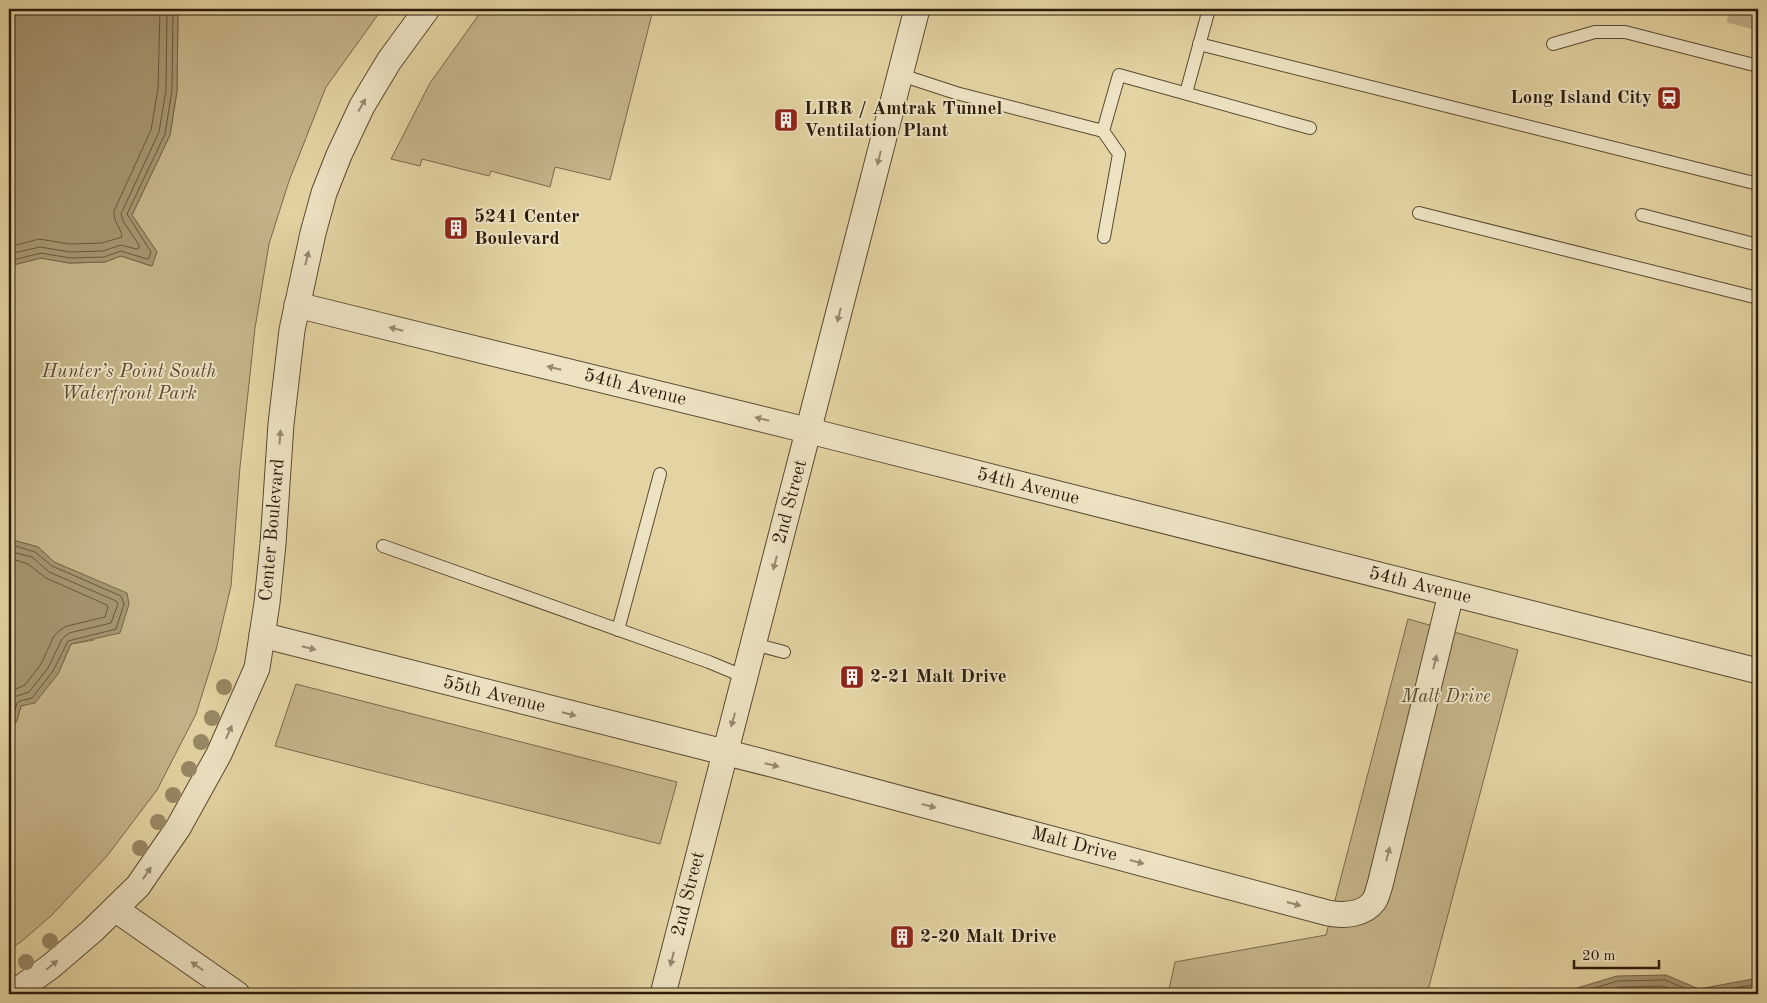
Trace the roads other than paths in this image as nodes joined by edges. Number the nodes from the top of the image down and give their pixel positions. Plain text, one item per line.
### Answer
1 (427, 9) edge
2 (918, 9) edge
3 (1210, 9) edge
4 (1200, 44) junction
5 (1553, 44) dead end
6 (1758, 66) edge
7 (901, 75) junction
8 (1186, 94) junction
9 (1310, 128) dead end
10 (1103, 131) junction
11 (1758, 184) edge
12 (1419, 213) dead end
13 (1642, 215) dead end
14 (1104, 237) dead end
15 (1758, 245) edge
16 (1758, 298) edge
17 (297, 305) junction
18 (810, 431) junction
19 (660, 474) dead end
20 (383, 546) dead end
21 (1451, 594) junction
22 (618, 630) junction
23 (262, 636) junction
24 (754, 644) junction
25 (784, 652) dead end
26 (1758, 671) edge
27 (745, 677) junction
28 (725, 754) junction
29 (115, 909) junction
30 (12, 994) edge
31 (237, 994) edge
32 (664, 994) edge

17 -> 1 street, Center Boulevard
2 - 7 street, 2nd Street
3 - 4 lane
4 - 8 lane
4 - 11 lane
5 - 6 lane
7 - 10 lane
7 -> 18 street, 2nd Street
8 - 9 lane
8 - 10 lane
10 - 14 lane
12 - 16 lane
13 - 15 lane
18 -> 17 street, 54th Avenue
23 -> 17 street, Center Boulevard
18 - 21 street, 54th Avenue
18 -> 24 street, 2nd Street
19 - 22 lane
20 - 22 lane
21 - 26 street, 54th Avenue
28 -> 21 street, Malt Drive
22 - 27 lane
23 -> 28 street, 55th Avenue
29 -> 23 street, Center Boulevard
24 - 25 lane
24 - 27 street, 2nd Street
27 -> 28 street, 2nd Street
28 -> 32 street, 2nd Street
30 -> 29 street, Center Boulevard
31 -> 29 street

